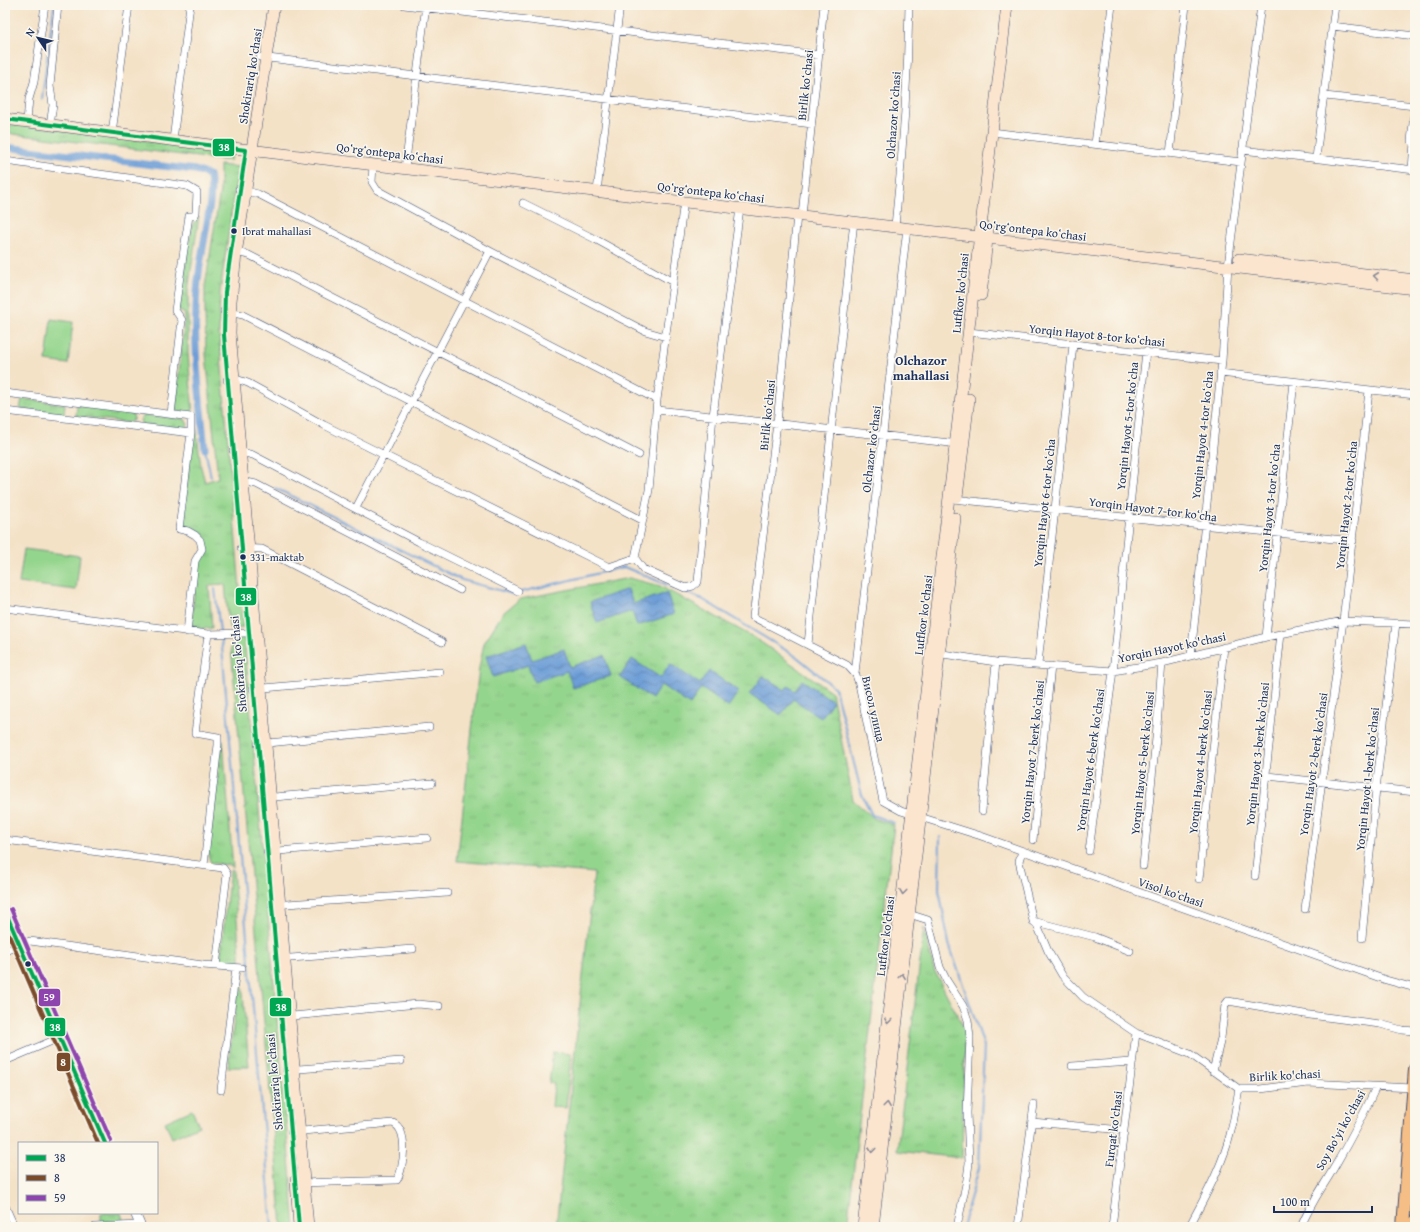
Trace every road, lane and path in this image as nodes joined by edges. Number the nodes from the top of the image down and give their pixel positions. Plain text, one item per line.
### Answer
1 (6, 5) edge
2 (45, 5) edge
3 (58, 5) edge
4 (129, 5) edge
5 (190, 5) edge
6 (268, 5) edge
7 (274, 5) edge
8 (404, 5) edge
9 (620, 5) edge
10 (824, 5) edge
11 (909, 5) edge
12 (1006, 5) edge
13 (1014, 5) edge
14 (1112, 5) edge
15 (1186, 5) edge
16 (1261, 5) edge
17 (1335, 5) edge
18 (426, 6) edge
19 (5, 13) edge
20 (1332, 26) junction
21 (617, 31) junction
22 (1415, 36) edge
23 (819, 55) junction
24 (263, 58) junction
25 (417, 78) junction
26 (1325, 96) junction
27 (608, 101) junction
28 (1415, 106) edge
29 (5, 112) edge
30 (27, 118) junction
31 (5, 119) edge
32 (51, 121) junction
33 (812, 124) junction
34 (113, 130) junction
35 (996, 133) junction
36 (173, 137) junction
37 (1095, 144) junction
38 (249, 147) junction
39 (1242, 150) junction
40 (1170, 154) junction
41 (1316, 158) junction
42 (5, 161) edge
43 (1241, 162) junction
44 (373, 165) junction
45 (405, 165) junction
46 (1413, 170) edge
47 (597, 188) junction
48 (242, 189) junction
49 (684, 201) junction
50 (523, 203) dead end
51 (740, 208) junction
52 (801, 213) junction
53 (854, 222) junction
54 (895, 223) junction
55 (907, 228) junction
56 (984, 233) junction
57 (233, 251) junction
58 (490, 251) junction
59 (1229, 262) junction
60 (1415, 280) edge
61 (673, 282) junction
62 (1415, 289) edge
63 (463, 301) junction
64 (227, 312) junction
65 (973, 332) junction
66 (666, 337) junction
67 (1073, 344) junction
68 (438, 350) junction
69 (1146, 351) junction
70 (1222, 361) junction
71 (1220, 373) junction
72 (230, 380) junction
73 (1294, 382) junction
74 (1369, 391) junction
75 (5, 393) edge
76 (1415, 395) edge
77 (657, 400) junction
78 (411, 402) junction
79 (657, 410) junction
80 (5, 411) edge
81 (171, 414) junction
82 (713, 416) junction
83 (777, 423) junction
84 (830, 429) junction
85 (191, 433) junction
86 (884, 435) junction
87 (960, 444) junction
88 (236, 450) junction
89 (384, 454) junction
90 (638, 455) dead end
91 (242, 481) junction
92 (953, 499) junction
93 (356, 508) junction
94 (1054, 509) junction
95 (1129, 516) junction
96 (642, 520) junction
97 (1204, 526) junction
98 (1277, 533) junction
99 (1353, 541) junction
100 (245, 548) junction
101 (635, 558) junction
102 (460, 590) dead end
103 (518, 591) dead end
104 (5, 608) edge
105 (753, 617) joint
106 (1344, 621) junction
107 (1396, 623) junction
108 (1415, 624) edge
109 (187, 632) junction
110 (248, 632) junction
111 (212, 634) junction
112 (1281, 634) junction
113 (1266, 637) junction
114 (442, 642) dead end
115 (808, 644) junction
116 (1224, 647) junction
117 (935, 653) junction
118 (1191, 655) junction
119 (996, 662) junction
120 (1162, 663) junction
121 (1038, 664) junction
122 (1052, 666) junction
123 (1113, 671) junction
124 (440, 672) dead end
125 (855, 673) junction
126 (257, 688) junction
127 (429, 727) dead end
128 (262, 744) junction
129 (1267, 776) junction
130 (432, 783) dead end
131 (1321, 783) junction
132 (1376, 789) junction
133 (1415, 792) edge
134 (266, 798) junction
135 (982, 811) dead end
136 (916, 815) junction
137 (427, 838) dead end
138 (5, 840) edge
139 (1034, 840) dead end
140 (271, 851) junction
141 (1022, 851) junction
142 (1089, 851) dead end
143 (204, 865) junction
144 (1142, 866) dead end
145 (1255, 876) dead end
146 (1199, 879) dead end
147 (447, 893) dead end
148 (275, 904) junction
149 (1305, 909) dead end
150 (5, 911) edge
151 (909, 914) junction
152 (1033, 921) junction
153 (1362, 938) dead end
154 (20, 944) junction
155 (413, 949) dead end
156 (5, 951) edge
157 (1130, 951) dead end
158 (280, 958) junction
159 (216, 966) junction
160 (1415, 988) edge
161 (439, 1006) dead end
162 (285, 1017) junction
163 (1415, 1032) edge
164 (1136, 1033) junction
165 (59, 1038) junction
166 (5, 1061) edge
167 (401, 1061) dead end
168 (1132, 1062) junction
169 (1072, 1066) dead end
170 (1415, 1069) edge
171 (290, 1070) junction
172 (1213, 1071) junction
173 (1376, 1087) junction
174 (1413, 1088) junction
175 (1239, 1089) junction
176 (221, 1090) dead end
177 (1034, 1104) dead end
178 (1032, 1122) junction
179 (1124, 1130) junction
180 (295, 1131) junction
181 (105, 1142) edge
182 (300, 1183) junction
183 (5, 1206) edge
184 (135, 1214) edge
185 (1415, 1221) edge
186 (5, 1226) edge
187 (14, 1226) edge
188 (140, 1226) edge
189 (29, 1227) edge
190 (95, 1227) edge
191 (299, 1227) edge
192 (308, 1227) edge
193 (863, 1227) edge
194 (873, 1227) edge
195 (957, 1227) edge
196 (1018, 1227) edge
197 (1112, 1227) edge
198 (1189, 1227) edge
199 (1300, 1227) edge
200 (1403, 1227) edge
201 (1415, 1227) edge

1 - 19 street
2 - 30 street
3 - 32 street
4 - 34 street
5 - 36 street
6 - 24 main road, Shokirariq ko'chasi
7 - 24 main road, Shokirariq ko'chasi
8 - 18 street
9 - 21 street
10 - 23 street, Birlik koʻchasi
11 - 54 street, Olchazor koʻchasi
12 - 35 main road, Lutfkor ko'chasi
13 - 35 main road, Lutfkor ko'chasi
14 - 37 street
15 - 40 street
16 - 39 street, Yorqin Hayot 4-tor koʻcha
17 - 20 street
18 - 21 street
18 - 25 street
20 - 22 street
20 - 26 street
21 - 23 street
21 - 27 street
23 - 33 street, Birlik koʻchasi
24 - 25 street
24 - 38 main road, Shokirariq ko'chasi
25 - 27 street
25 - 45 street
26 - 28 street
26 - 41 street
27 - 33 street
27 - 47 street
28 - 46 street
29 - 30 main road, Qoʻrgʻontepa koʻchasi
30 - 31 main road, Qoʻrgʻontepa koʻchasi
30 - 32 main road, Qoʻrgʻontepa koʻchasi
32 - 34 main road, Qoʻrgʻontepa koʻchasi
33 - 52 street, Birlik koʻchasi
34 - 36 main road, Qoʻrgʻontepa koʻchasi
35 - 37 street
35 - 56 main road, Lutfkor ko'chasi
36 - 38 main road, Qoʻrgʻontepa koʻchasi
37 - 40 street
38 - 44 main road, Qoʻrgʻontepa koʻchasi
38 - 45 main road, Qoʻrgʻontepa koʻchasi
38 - 48 main road, Shokirariq ko'chasi
39 - 41 street
39 - 43 street, Yorqin Hayot 4-tor koʻcha
40 - 43 street
41 - 46 street
42 - 81 street
43 - 59 street, Yorqin Hayot 4-tor koʻcha
44 - 45 main road, Qoʻrgʻontepa koʻchasi
44 - 58 street
45 - 47 main road, Qoʻrgʻontepa koʻchasi
47 - 49 main road, Qoʻrgʻontepa koʻchasi
47 - 52 main road, Qoʻrgʻontepa koʻchasi
48 - 57 main road, Shokirariq ko'chasi
48 - 63 street
49 - 51 main road, Qoʻrgʻontepa koʻchasi
49 - 61 street
50 - 61 street
51 - 52 main road, Qoʻrgʻontepa koʻchasi
51 - 82 street
52 - 53 main road, Qoʻrgʻontepa koʻchasi
52 - 54 main road, Qoʻrgʻontepa koʻchasi
52 - 83 street, Birlik koʻchasi
53 - 54 main road, Qoʻrgʻontepa koʻchasi
53 - 84 street
54 - 55 main road, Qoʻrgʻontepa koʻchasi
54 - 56 main road, Qoʻrgʻontepa koʻchasi
55 - 56 main road, Qoʻrgʻontepa koʻchasi
55 - 86 street, Olchazor koʻchasi
56 - 59 main road, Qoʻrgʻontepa koʻchasi
56 - 65 main road, Lutfkor ko'chasi
57 - 64 main road, Shokirariq ko'chasi
57 - 68 street
58 - 63 street
58 - 66 street
60 -> 59 main road, Qoʻrgʻontepa koʻchasi
59 - 62 main road, Qoʻrgʻontepa koʻchasi
59 - 70 street, Yorqin Hayot 4-tor koʻcha
61 - 66 street
63 - 68 street
63 - 77 street
64 - 72 main road, Shokirariq ko'chasi
64 - 78 street
65 - 67 street, Yorqin Hayot 8-tor koʻchasi
65 - 87 main road, Lutfkor ko'chasi
66 - 77 street
67 - 69 street, Yorqin Hayot 8-tor koʻchasi
67 - 94 street, Yorqin Hayot 6-tor koʻcha
68 - 78 street
68 - 90 street
69 - 70 street, Yorqin Hayot 8-tor koʻchasi
69 - 95 street, Yorqin Hayot 5-tor koʻcha
70 - 71 street, Yorqin Hayot 4-tor koʻcha
71 - 73 street
71 - 97 street, Yorqin Hayot 4-tor koʻcha
72 - 88 main road, Shokirariq ko'chasi
72 - 89 street
73 - 74 street
73 - 98 street, Yorqin Hayot 3-tor koʻcha
74 - 76 street
74 - 99 street, Yorqin Hayot 2-tor koʻcha
75 - 81 street
77 - 79 street
78 - 89 street
78 - 96 street
79 - 82 street
79 - 96 street
80 - 85 street
81 - 85 street
82 - 83 street
82 - 101 street
83 - 84 street
83 - 105 street, Birlik koʻchasi
84 - 86 street
84 - 115 street
85 - 109 street
86 - 87 street
86 - 125 street, Olchazor koʻchasi
87 - 92 main road, Lutfkor ko'chasi
88 - 91 main road, Shokirariq ko'chasi
88 - 93 street
88 - 100 main road, Shokirariq ko'chasi
89 - 93 street
89 - 101 street
91 - 100 main road, Shokirariq ko'chasi
91 - 102 street
92 - 94 street, Yorqin Hayot 7-tor koʻcha
92 - 117 main road, Lutfkor ko'chasi
93 - 103 street
94 - 95 street, Yorqin Hayot 7-tor koʻcha
94 - 121 street, Yorqin Hayot 6-tor koʻcha
95 - 97 street, Yorqin Hayot 7-tor koʻcha
95 - 123 street, Yorqin Hayot 5-tor koʻcha
96 - 101 street
97 - 98 street, Yorqin Hayot 7-tor koʻcha
97 - 118 street, Yorqin Hayot 4-tor koʻcha
98 - 99 street, Yorqin Hayot 7-tor koʻcha
98 - 113 street, Yorqin Hayot 3-tor koʻcha
99 - 106 street, Yorqin Hayot 2-tor koʻcha
100 - 110 main road, Shokirariq ko'chasi
100 - 114 street
100 - 126 main road, Shokirariq ko'chasi
104 - 109 street
105 - 115 street, Висол улица
106 - 107 street, Yorqin Hayot ko'chasi
106 - 112 street, Yorqin Hayot ko'chasi
106 - 131 street, Yorqin Hayot 2-berk koʻchasi
107 - 108 street, Yorqin Hayot ko'chasi
107 - 132 street, Yorqin Hayot 1-berk koʻchasi
109 - 111 street
110 - 111 street
110 - 126 main road, Shokirariq ko'chasi
111 - 143 street
112 - 113 street, Yorqin Hayot ko'chasi
112 - 129 street, Yorqin Hayot 3-berk koʻchasi
113 - 116 street, Yorqin Hayot ko'chasi
115 - 125 street, Висол улица
116 - 118 street, Yorqin Hayot ko'chasi
116 - 146 street, Yorqin Hayot 4-berk koʻchasi
117 - 119 street, Yorqin Hayot ko'chasi
117 - 136 main road, Lutfkor ko'chasi
118 - 120 street, Yorqin Hayot ko'chasi
119 - 121 street, Yorqin Hayot ko'chasi
119 - 135 street
120 - 123 street, Yorqin Hayot ko'chasi
120 - 144 street, Yorqin Hayot 5-berk koʻchasi
121 - 122 street, Yorqin Hayot ko'chasi
122 - 123 street, Yorqin Hayot ko'chasi
122 - 139 street, Yorqin Hayot 7-berk koʻchasi
123 - 142 street, Yorqin Hayot 6-berk koʻchasi
124 - 126 street
125 - 136 street, Висол улица
126 - 128 main road, Shokirariq ko'chasi
127 - 128 street
128 - 134 main road, Shokirariq ko'chasi
129 - 131 street
129 - 145 street, Yorqin Hayot 3-berk koʻchasi
130 - 134 street
131 - 132 street
131 - 149 street, Yorqin Hayot 2-berk koʻchasi
132 - 133 street
132 - 153 street, Yorqin Hayot 1-berk koʻchasi
134 - 140 main road, Shokirariq ko'chasi
136 - 141 street, Visol koʻchasi
136 - 151 main road, Lutfkor ko'chasi
136 -> 193 main road, Lutfkor ko'chasi
137 - 140 street
138 - 143 street
140 - 148 main road, Shokirariq ko'chasi
141 - 152 street, Birlik ko'chasi
141 - 160 street, Visol koʻchasi
143 - 159 street
147 - 148 street
148 - 158 main road, Shokirariq ko'chasi
150 - 154 street
194 -> 151 main road, Lutfkor ko'chasi
151 - 195 street
152 - 157 street
152 - 164 street, Birlik ko'chasi
154 - 156 street
154 - 159 street
154 - 165 street
155 - 158 street
158 - 162 main road, Shokirariq ko'chasi
159 - 176 street
161 - 162 street
162 - 171 main road, Shokirariq ko'chasi
163 - 172 street
164 - 168 street, Furqat ko'chasi
164 - 172 street, Birlik ko'chasi
165 - 166 street
165 - 181 street
167 - 171 street
168 - 169 street
168 - 179 street, Furqat ko'chasi
170 - 174 main road
171 - 180 main road, Shokirariq ko'chasi
172 - 175 street, Birlik ko'chasi
173 - 174 street, Birlik ko'chasi
173 - 175 street, Birlik ko'chasi
173 - 199 street, Soy Bo'yi ko'chasi
174 - 200 main road
175 - 198 street
177 - 178 street
178 - 179 street
178 - 196 street
179 - 197 street, Furqat ko'chasi
180 - 182 main road, Shokirariq ko'chasi
180 - 182 street
182 - 191 main road, Shokirariq ko'chasi
182 - 192 main road, Shokirariq ko'chasi
183 - 187 street
184 - 188 street
185 - 201 main road
186 - 187 street
187 - 189 street
188 - 190 street

